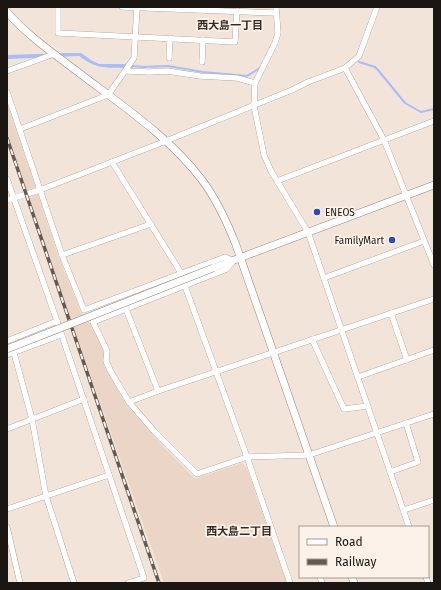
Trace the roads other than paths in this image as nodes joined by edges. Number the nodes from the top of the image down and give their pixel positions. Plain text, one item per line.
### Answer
1 (58, 7) edge
2 (122, 7) edge
3 (137, 7) edge
4 (377, 7) edge
5 (276, 10) edge
6 (237, 11) junction
7 (7, 12) edge
8 (136, 38) junction
9 (170, 38) junction
10 (202, 40) junction
11 (54, 54) junction
12 (169, 58) dead end
13 (202, 62) dead end
14 (345, 68) junction
15 (126, 70) junction
16 (7, 71) edge
17 (254, 83) junction
18 (7, 92) edge
19 (108, 95) junction
20 (254, 106) junction
21 (434, 121) edge
22 (20, 129) junction
23 (384, 140) junction
24 (166, 141) junction
25 (112, 162) junction
26 (7, 179) edge
27 (277, 181) junction
28 (434, 185) edge
29 (40, 190) junction
30 (406, 195) junction
31 (13, 198) junction
32 (7, 200) edge
33 (151, 224) junction
34 (308, 232) junction
35 (424, 241) junction
36 (62, 255) junction
37 (241, 258) junction
38 (233, 261) junction
39 (434, 265) edge
40 (181, 273) junction
41 (324, 278) junction
42 (185, 286) junction
43 (434, 298) edge
44 (126, 309) junction
45 (391, 313) junction
46 (57, 321) junction
47 (341, 330) junction
48 (61, 336) junction
49 (312, 339) junction
50 (7, 340) edge
51 (7, 349) edge
52 (434, 350) edge
53 (273, 352) junction
54 (14, 353) junction
55 (7, 356) edge
56 (407, 360) junction
57 (217, 371) junction
58 (358, 377) junction
59 (158, 391) junction
60 (84, 399) junction
61 (129, 402) junction
62 (368, 406) junction
63 (434, 414) edge
64 (32, 419) junction
65 (406, 424) junction
66 (7, 429) edge
67 (377, 433) junction
68 (309, 455) junction
69 (247, 457) junction
70 (390, 472) junction
71 (109, 475) junction
72 (46, 496) junction
73 (434, 501) edge
74 (7, 509) edge
75 (404, 510) junction
76 (334, 526) edge
77 (409, 526) edge
78 (7, 527) edge
79 (20, 583) edge
80 (74, 583) edge
81 (128, 583) edge
82 (290, 583) edge

1 - 8 street
2 - 3 street
3 - 6 street
3 - 8 street
4 - 14 street
5 - 6 street
5 - 17 street
6 - 10 street
7 - 11 street
8 - 9 street
8 - 15 street
9 - 10 street
9 - 12 street
10 - 13 street
11 - 16 street
11 - 19 street
14 - 20 street
14 - 23 street
15 - 17 street
15 - 19 street
17 - 20 street
18 - 22 street
19 - 22 street
19 - 24 street
20 - 24 street
20 - 27 street
21 - 23 street
22 - 29 street
23 - 27 street
23 - 30 street
24 - 25 street
24 - 37 street
25 - 29 street
25 - 33 street
26 - 31 street
27 - 34 street
28 - 30 street
29 - 31 street
29 - 36 street
30 - 34 street
30 - 35 street
31 - 32 street
31 - 46 street
33 - 36 street
33 - 40 street
34 - 37 street
34 - 41 street
35 - 39 street
35 - 41 street
36 - 40 street
37 - 38 street
37 - 53 street
38 - 40 street
38 - 42 street
38 - 51 street, bridge
41 - 47 street
42 - 44 street
42 - 57 street
43 - 45 street
44 - 59 street
44 - 61 street
45 - 47 street
45 - 56 street
46 - 48 street
46 - 50 street
47 - 49 street
47 - 58 street
48 - 54 street
48 - 60 street
49 - 53 street
49 - 62 street
52 - 56 street
53 - 57 street
53 - 68 street
54 - 55 street
54 - 64 street
56 - 58 street
57 - 59 street
57 - 69 street
58 - 62 street
59 - 61 street
60 - 64 street
60 - 71 street
61 - 69 street
62 - 67 street
63 - 65 street
64 - 66 street
64 - 72 street
65 - 67 street
65 - 70 street
67 - 68 street
67 - 70 street
68 - 69 street
68 - 76 street
69 - 82 street
70 - 75 street
71 - 72 street
71 - 81 street
72 - 74 street
72 - 80 street
73 - 75 street
75 - 77 street
78 - 79 street

